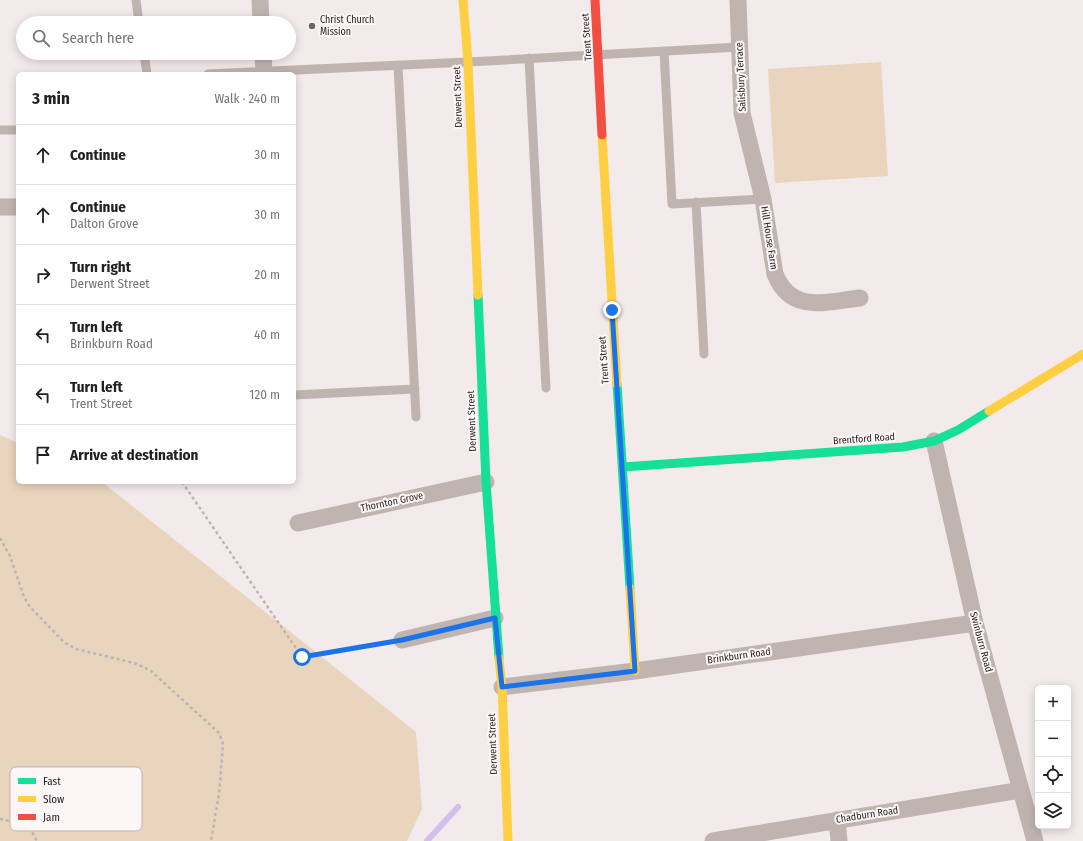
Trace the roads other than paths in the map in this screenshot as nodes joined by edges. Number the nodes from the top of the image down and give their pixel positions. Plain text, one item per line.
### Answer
1 (136, 0) edge
2 (260, 0) edge
3 (463, 0) edge
4 (596, 0) edge
5 (738, 0) edge
6 (138, 16) edge
7 (261, 16) edge
8 (739, 47) junction
9 (664, 51) junction
10 (599, 55) junction
11 (530, 58) junction
12 (145, 60) edge
13 (263, 60) edge
14 (468, 62) junction
15 (398, 65) junction
16 (147, 72) edge
17 (264, 72) edge
18 (281, 72) edge
19 (0, 130) edge
20 (16, 130) edge
21 (763, 199) junction
22 (696, 202) junction
23 (0, 207) edge
24 (16, 207) edge
25 (860, 298) dead end
26 (704, 354) dead end
27 (1083, 354) edge
28 (546, 388) dead end
29 (415, 389) junction
30 (296, 395) edge
31 (416, 417) dead end
32 (934, 441) junction
33 (623, 467) junction
34 (486, 482) junction
35 (298, 523) dead end
36 (495, 618) junction
37 (975, 623) junction
38 (402, 640) road end
39 (635, 671) junction
40 (502, 687) junction
41 (1021, 790) junction
42 (837, 820) junction
43 (508, 841) edge
44 (713, 841) edge
45 (839, 841) edge
46 (1035, 841) edge

1 - 6 lane
2 - 7 street
3 - 14 street, Derwent Street
4 - 10 street, Trent Street
5 - 8 street, Salisbury Terrace
8 - 9 lane
8 - 21 street, Salisbury Terrace
9 - 10 lane
9 - 22 lane
10 - 11 lane
10 - 33 street, Trent Street
11 - 14 lane
11 - 28 lane
12 - 16 lane
13 - 17 street
14 - 15 lane
14 - 34 street, Derwent Street
15 - 18 lane
15 - 29 lane
19 - 20 lane
21 - 22 lane
21 - 25 street, Hill House Farm
22 - 26 lane
23 - 24 street
27 - 32 street, Brentford Road
29 - 30 lane
29 - 31 lane
32 - 33 street, Brentford Road
32 - 37 street, Swinburn Road
33 - 39 street, Trent Street
34 - 35 street, Thornton Grove
34 - 36 street, Derwent Street
36 - 38 street
36 - 40 street, Derwent Street
37 - 39 street, Brinkburn Road
37 - 41 street, Swinburn Road
39 - 40 street, Brinkburn Road
40 - 43 street, Derwent Street
41 - 42 street, Chadburn Road
41 - 46 street, Swinburn Road
42 - 44 street, Chadburn Road
42 - 45 street

